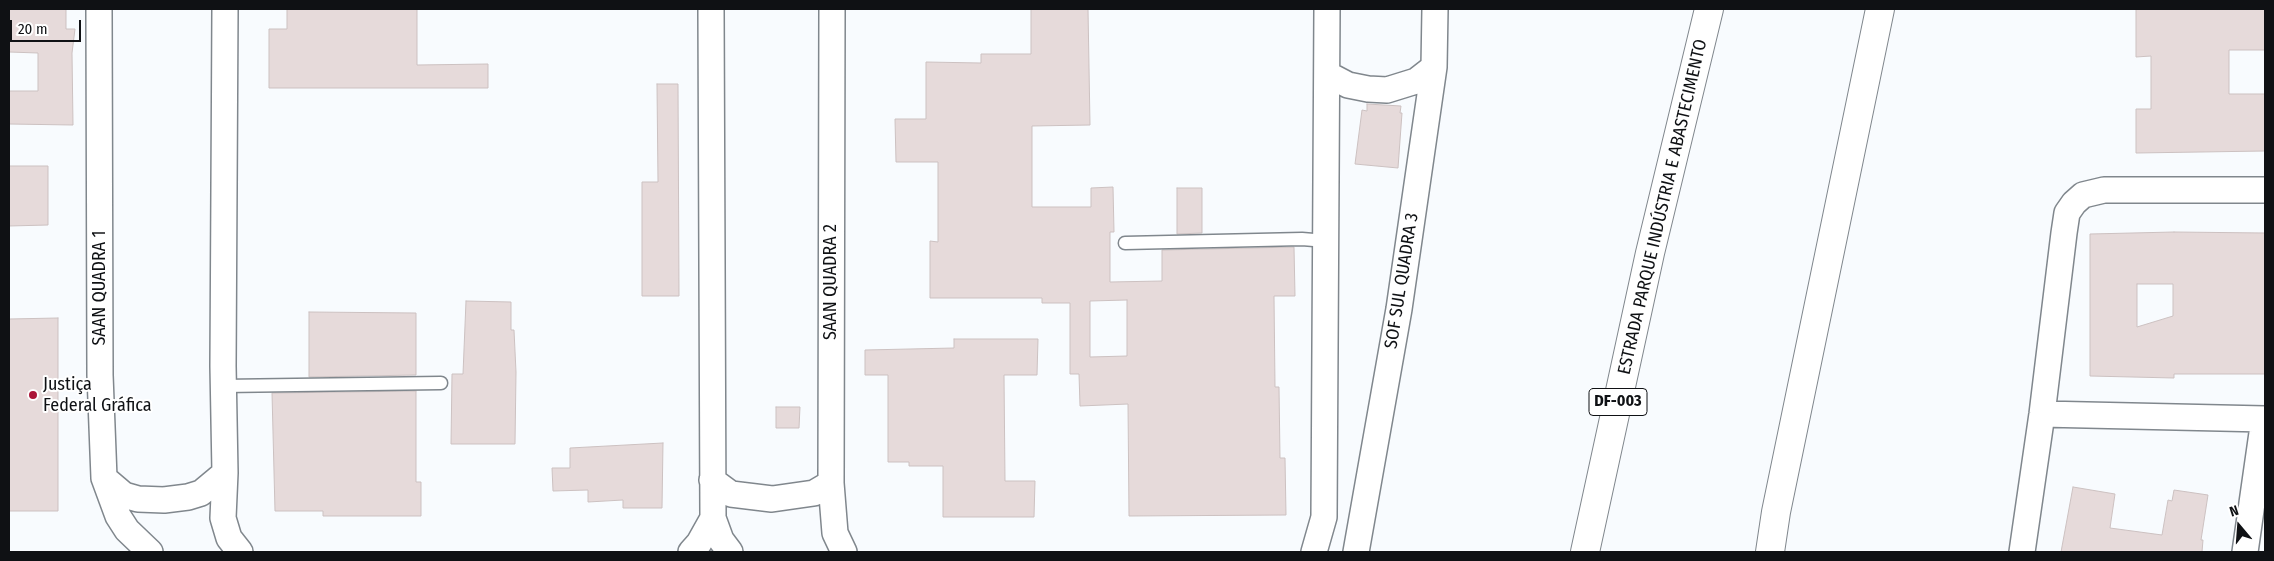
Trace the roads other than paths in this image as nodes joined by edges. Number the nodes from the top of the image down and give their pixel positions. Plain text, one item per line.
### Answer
1 (99, 9) edge
2 (225, 9) edge
3 (711, 9) edge
4 (832, 9) edge
5 (1327, 9) edge
6 (1436, 9) edge
7 (1709, 9) edge
8 (1880, 9) edge
9 (1434, 67) junction
10 (1327, 74) junction
11 (2265, 190) edge
12 (1326, 241) junction
13 (1125, 243) dead end
14 (441, 382) dead end
15 (223, 386) junction
16 (2042, 414) junction
17 (2265, 419) edge
18 (225, 474) junction
19 (104, 478) junction
20 (712, 480) junction
21 (830, 483) junction
22 (713, 518) junction
23 (150, 552) edge
24 (240, 552) edge
25 (691, 552) edge
26 (730, 552) edge
27 (844, 552) edge
28 (1314, 552) edge
29 (1356, 552) edge
30 (1585, 552) edge
31 (1770, 552) edge
32 (2022, 552) edge
33 (2245, 552) edge

1 - 19 street, SAAN QUADRA 1
2 - 15 street
3 - 20 street
4 - 21 street, SAAN QUADRA 2
5 - 10 street
6 - 9 street, SOF SUL QUADRA 3
7 - 30 highway, ESTRADA PARQUE INDÚSTRIA E ABASTECIMENTO / DF-003
8 - 31 highway
9 - 10 street
9 - 29 street, SOF SUL QUADRA 3
10 - 12 street
11 - 16 street
12 - 13 lane
12 - 28 street
14 - 15 lane
15 - 18 street
16 - 17 street
16 - 32 street
17 - 33 street
18 - 19 street
18 - 24 street
19 - 23 street, SAAN QUADRA 1
20 - 21 street
20 - 22 street
21 - 27 street, SAAN QUADRA 2
22 - 25 street
22 - 26 street

